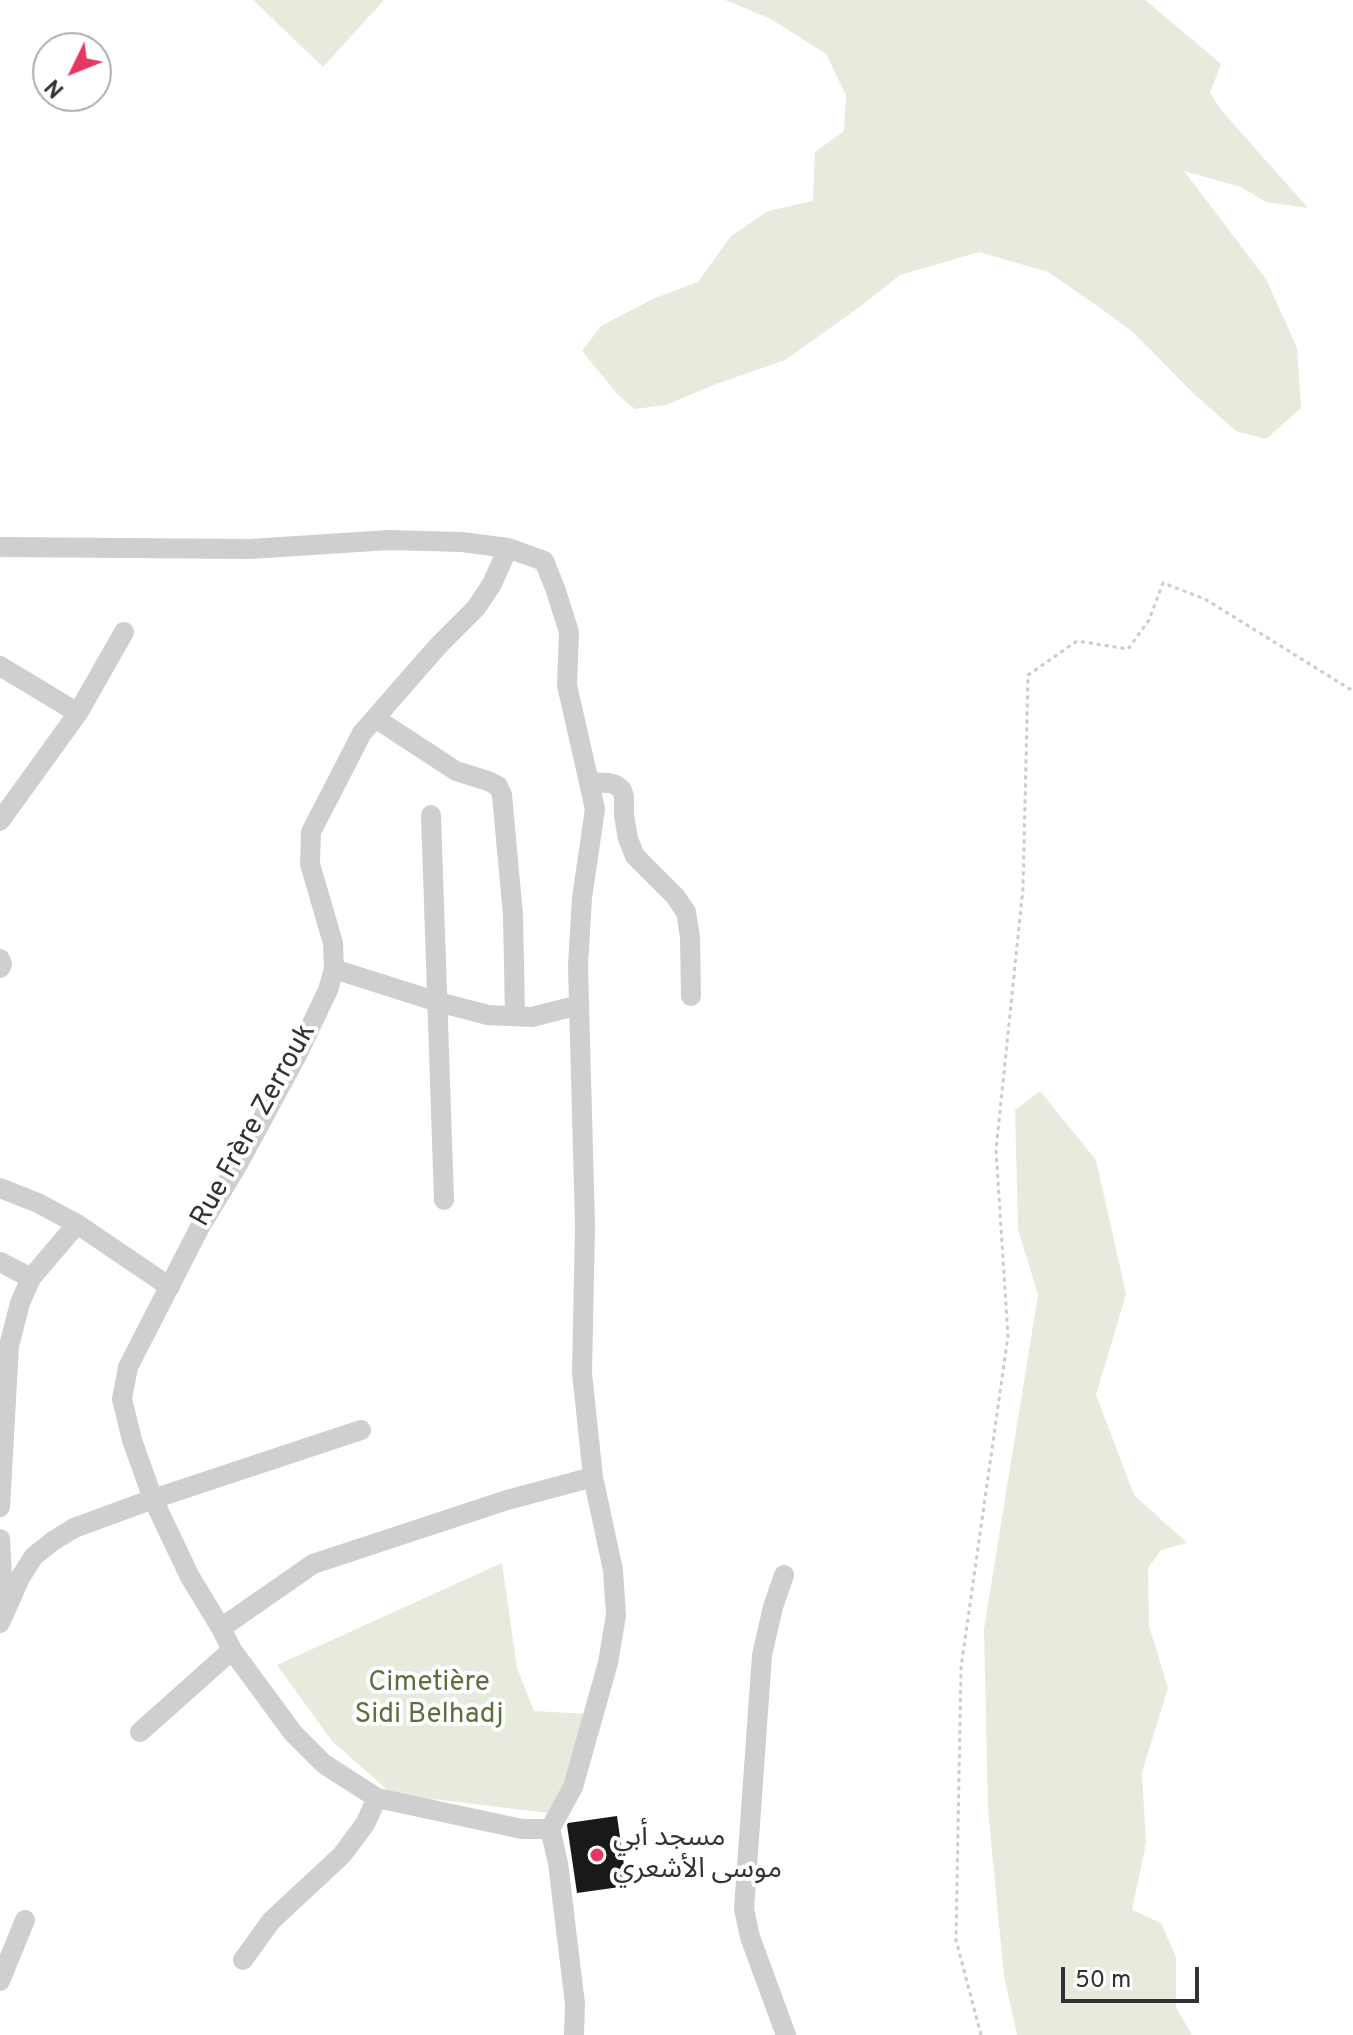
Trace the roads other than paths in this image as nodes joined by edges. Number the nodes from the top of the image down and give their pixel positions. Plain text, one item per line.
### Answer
1 (0, 547) edge
2 (508, 548) junction
3 (124, 632) dead end
4 (0, 666) edge
5 (78, 713) junction
6 (375, 718) junction
7 (589, 782) junction
8 (431, 815) dead end
9 (0, 821) edge
10 (0, 959) edge
11 (0, 968) edge
12 (334, 969) junction
13 (691, 996) dead end
14 (438, 1002) junction
15 (579, 1005) junction
16 (515, 1016) junction
17 (0, 1188) edge
18 (444, 1200) dead end
19 (77, 1224) junction
20 (0, 1262) edge
21 (31, 1278) junction
22 (170, 1287) junction
23 (361, 1430) dead end
24 (593, 1477) junction
25 (153, 1499) junction
26 (0, 1507) edge
27 (0, 1539) edge
28 (784, 1575) dead end
29 (2, 1618) edge
30 (221, 1628) junction
31 (232, 1650) junction
32 (140, 1732) dead end
33 (377, 1798) junction
34 (550, 1829) junction
35 (25, 1920) dead end
36 (243, 1960) dead end
37 (0, 1981) edge
38 (574, 2035) edge
39 (786, 2035) edge

1 - 2 street
2 - 6 street, Rue Frère Zerrouk
2 - 7 street
3 - 5 street
4 - 5 street
5 - 9 street
6 - 12 street, Rue Frère Zerrouk
6 - 16 street
7 - 13 street
7 - 15 street
8 - 14 street
10 - 11 street
12 - 14 street
12 - 22 street, Rue Frère Zerrouk
14 - 16 street
14 - 18 street
15 - 16 street
15 - 24 street
17 - 19 street
19 - 21 street
19 - 22 street
20 - 21 street
21 - 26 street
22 - 25 street, Rue Frère Zerrouk
23 - 25 street
24 - 30 street
24 - 34 street
25 - 29 street
25 - 30 street, Rue Frère Zerrouk
27 - 29 street
28 - 39 street
30 - 31 street, Rue Frère Zerrouk
31 - 32 street
31 - 33 street, Rue Frère Zerrouk
33 - 34 street, Rue Frère Zerrouk
33 - 36 street
34 - 38 street
35 - 37 street

